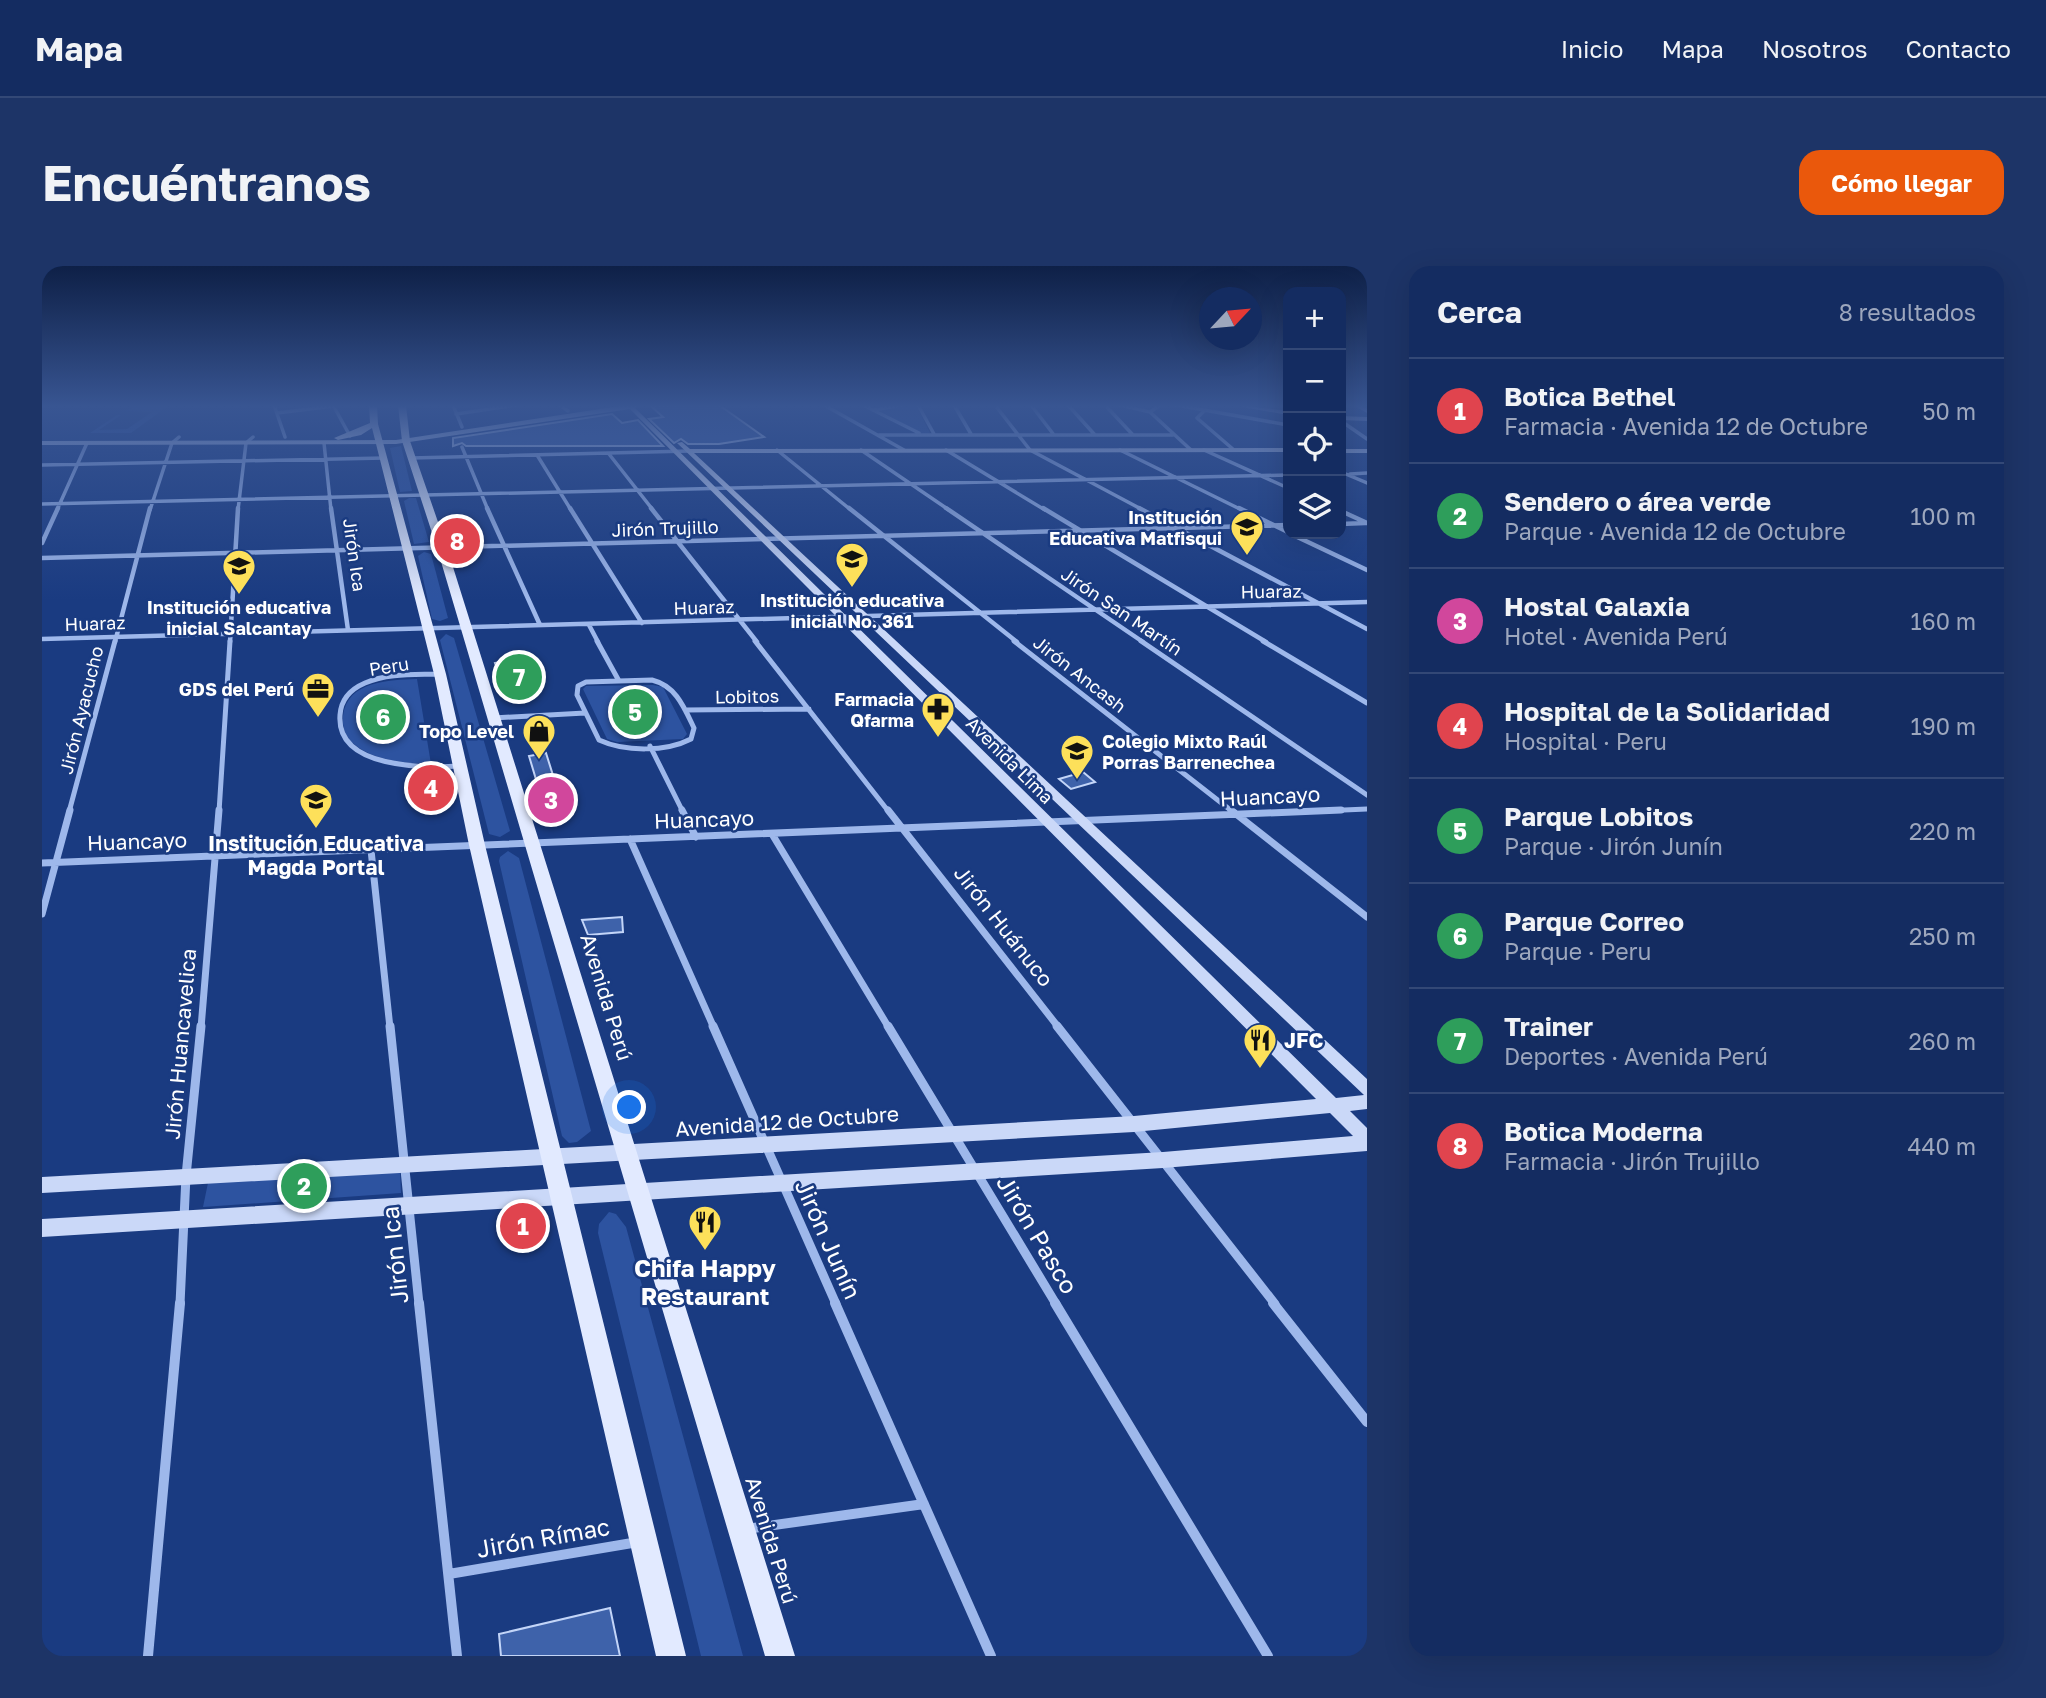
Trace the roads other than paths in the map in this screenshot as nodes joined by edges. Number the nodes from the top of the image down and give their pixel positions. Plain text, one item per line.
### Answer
1 (75, 470) edge
2 (163, 470) edge
3 (242, 470) edge
4 (327, 470) edge
5 (387, 470) edge
6 (415, 470) edge
7 (472, 470) edge
8 (546, 470) edge
9 (622, 470) edge
10 (694, 470) edge
11 (709, 470) edge
12 (801, 470) edge
13 (890, 470) edge
14 (979, 470) edge
15 (1068, 470) edge
16 (1160, 470) edge
17 (1248, 470) edge
18 (1346, 473) edge
19 (1367, 473) edge
20 (1259, 475) junction
21 (1283, 475) edge
22 (1346, 475) edge
23 (1176, 478) junction
24 (1088, 480) junction
25 (999, 482) junction
26 (1367, 483) edge
27 (911, 484) junction
28 (820, 486) junction
29 (1283, 486) edge
30 (713, 488) junction
31 (728, 488) junction
32 (637, 489) junction
33 (559, 492) junction
34 (480, 493) junction
35 (424, 494) junction
36 (393, 495) junction
37 (329, 497) junction
38 (239, 499) junction
39 (152, 502) junction
40 (42, 504) edge
41 (60, 504) junction
42 (1346, 513) edge
43 (1367, 523) edge
44 (1346, 524) edge
45 (1283, 525) edge
46 (1275, 526) junction
47 (1178, 528) junction
48 (1283, 530) edge
49 (1084, 532) junction
50 (984, 534) junction
51 (886, 537) junction
52 (782, 538) junction
53 (763, 539) junction
54 (1302, 539) edge
55 (678, 541) junction
56 (42, 543) edge
57 (592, 544) junction
58 (504, 545) junction
59 (406, 548) junction
60 (442, 548) junction
61 (336, 550) junction
62 (236, 553) junction
63 (139, 555) junction
64 (42, 558) edge
65 (1367, 570) edge
66 (1367, 602) edge
67 (1321, 604) junction
68 (1207, 606) junction
69 (1093, 608) junction
70 (979, 613) junction
71 (864, 616) junction
72 (842, 617) junction
73 (739, 620) junction
74 (642, 623) junction
75 (540, 625) junction
76 (589, 625) junction
77 (464, 626) junction
78 (427, 627) junction
79 (1367, 629) edge
80 (348, 630) junction
81 (232, 633) junction
82 (114, 636) junction
83 (42, 639) edge
84 (440, 674) junction
85 (619, 681) junction
86 (1367, 703) edge
87 (809, 709) junction
88 (685, 710) junction
89 (586, 713) junction
90 (492, 718) junction
91 (650, 746) junction
92 (461, 766) junction
93 (1367, 795) edge
94 (1367, 809) edge
95 (1237, 815) junction
96 (1081, 822) junction
97 (1049, 823) junction
98 (903, 829) junction
99 (772, 834) junction
100 (696, 837) junction
101 (630, 839) junction
102 (532, 843) junction
103 (478, 845) junction
104 (371, 849) junction
105 (216, 856) junction
106 (57, 862) junction
107 (42, 863) edge
108 (42, 914) edge
109 (1367, 917) edge
110 (1367, 1089) edge
111 (1367, 1102) edge
112 (1333, 1105) junction
113 (1134, 1124) junction
114 (953, 1134) junction
115 (1367, 1141) edge
116 (765, 1143) junction
117 (626, 1152) junction
118 (554, 1158) junction
119 (1163, 1160) junction
120 (405, 1166) junction
121 (976, 1171) junction
122 (186, 1176) junction
123 (781, 1183) junction
124 (42, 1185) edge
125 (639, 1192) junction
126 (563, 1196) junction
127 (410, 1207) junction
128 (185, 1219) junction
129 (42, 1228) edge
130 (1367, 1422) edge
131 (924, 1504) junction
132 (742, 1530) junction
133 (644, 1541) junction
134 (449, 1574) junction
135 (148, 1656) edge
136 (457, 1656) edge
137 (671, 1656) edge
138 (780, 1656) edge
139 (991, 1656) edge
140 (1268, 1656) edge

1 - 41 street
2 - 39 street, Jirón Ayacucho
3 - 38 street, Jirón Huancavelica
4 - 37 street, Jirón Ica
5 - 36 main road
6 - 35 main road, Avenida Perú
7 - 34 street
8 - 33 street
9 - 32 street, Jirón Huánuco
10 - 30 main road, Avenida Lima
11 - 31 main road, Avenida Lima
12 - 28 street, Jirón Ancash
13 - 27 street, Jirón San Martín
14 - 25 street
15 - 24 street
16 - 23 street
17 - 20 street
18 - 19 street
20 - 21 street
20 - 23 street
20 - 29 street
22 - 26 street
23 - 24 street
23 - 46 street
24 - 25 street
24 - 47 street
25 - 27 street
25 - 49 street
27 - 28 street
27 - 50 street, Jirón San Martín
28 - 31 street
28 - 51 street, Jirón Ancash
30 - 31 street
30 - 32 street
30 - 53 main road, Avenida Lima
31 - 52 main road, Avenida Lima
32 - 33 street
32 - 55 street, Jirón Huánuco
33 - 34 street
33 - 57 street
34 - 35 street
34 - 58 street
35 - 36 street
35 - 60 main road, Avenida Perú
36 - 37 street
36 - 59 main road
37 - 38 street
37 - 61 street, Jirón Ica
38 - 39 street
38 - 62 street, Jirón Huancavelica
39 - 41 street
39 - 63 street, Jirón Ayacucho
40 - 41 street
41 - 56 street
42 - 43 street
43 - 44 street
45 - 46 street, Jirón Trujillo
46 - 47 street, Jirón Trujillo
46 - 48 street
47 - 49 street, Jirón Trujillo
47 - 67 street
49 - 50 street, Jirón Trujillo
49 - 68 street
50 - 51 street, Jirón Trujillo
50 - 69 street, Jirón San Martín
51 - 52 street, Jirón Trujillo
51 - 70 street, Jirón Ancash
52 - 53 street, Jirón Trujillo
52 - 71 main road, Avenida Lima
53 - 55 street, Jirón Trujillo
53 - 72 main road, Avenida Lima
54 - 65 street
55 - 57 street, Jirón Trujillo
55 - 73 street, Jirón Huánuco
57 - 58 street, Jirón Trujillo
57 - 74 street
58 - 60 street, Jirón Trujillo
58 - 75 street
59 - 60 street, Jirón Trujillo
59 - 61 street, Jirón Trujillo
59 - 78 main road
60 - 77 main road, Avenida Perú
61 - 62 street, Jirón Trujillo
61 - 80 street, Jirón Ica
62 - 63 street, Jirón Trujillo
62 - 81 street, Jirón Huancavelica
63 - 64 street, Jirón Trujillo
63 - 82 street, Jirón Ayacucho
66 - 67 street, Huaraz
67 - 68 street, Huaraz
67 - 79 street
68 - 69 street, Huaraz
68 - 86 street
69 - 70 street, Huaraz
69 - 93 street, Jirón San Martín
70 - 71 street, Huaraz
70 - 95 street, Jirón Ancash
71 - 72 street, Huaraz
71 - 96 main road, Avenida Lima
72 - 73 street, Huaraz
72 - 97 main road, Avenida Lima
73 - 74 street, Huaraz
73 - 87 street, Jirón Huánuco
74 - 76 street, Huaraz
75 - 76 street, Huaraz
75 - 77 street, Huaraz
76 - 85 street
77 - 78 street, Huaraz
77 - 90 main road, Avenida Perú
78 - 80 street, Huaraz
78 - 84 main road
80 - 81 street, Huaraz
81 - 82 street, Huaraz
81 - 105 street, Jirón Huancavelica
82 - 83 street, Huaraz
82 - 106 street, Jirón Ayacucho
84 - 92 main road
84 - 92 street, Peru
85 - 88 street
85 - 89 street
87 - 88 street, Lobitos
87 - 98 street, Jirón Huánuco
88 - 91 street
89 - 90 street
89 - 91 street
90 - 102 main road, Avenida Perú
91 - 100 street
92 - 103 main road
94 - 95 street, Huancayo
95 - 96 street, Huancayo
95 - 109 street, Jirón Ancash
96 - 97 street, Huancayo
96 - 110 main road, Avenida Lima
97 - 98 street, Huancayo
97 - 112 main road, Avenida Lima
98 - 99 street, Huancayo
98 - 113 street, Jirón Huánuco
99 - 100 street, Huancayo
99 - 114 street, Jirón Pasco
100 - 101 street, Huancayo
101 - 102 street, Huancayo
101 - 116 street, Jirón Junín
102 - 103 street, Huancayo
102 - 117 main road, Avenida Perú
103 - 104 street, Huancayo
103 - 118 main road
104 - 105 street, Huancayo
104 - 120 street, Jirón Ica
105 - 106 street, Huancayo
105 - 122 street, Jirón Huancavelica
106 - 107 street, Huancayo
106 - 108 street, Jirón Ayacucho
111 - 112 main road, Avenida 12 de Octubre
112 - 113 main road, Avenida 12 de Octubre
112 - 115 main road, Avenida Lima
113 - 114 main road, Avenida 12 de Octubre
113 - 119 street, Jirón Huánuco
114 - 116 main road, Avenida 12 de Octubre
114 - 121 street, Jirón Pasco
115 - 119 main road
116 - 117 main road, Avenida 12 de Octubre
116 - 123 street, Jirón Junín
117 - 118 main road, Avenida 12 de Octubre
117 - 125 main road, Avenida Perú
118 - 120 main road, Avenida 12 de Octubre
118 - 126 main road
119 - 121 main road
119 - 130 street, Jirón Huánuco
120 - 122 main road, Avenida 12 de Octubre
120 - 127 street, Jirón Ica
121 - 123 main road
121 - 140 street, Jirón Pasco
122 - 124 main road, Avenida 12 de Octubre
122 - 128 street, Jirón Huancavelica
123 - 125 main road
123 - 131 street, Jirón Junín
125 - 126 main road
125 - 132 main road, Avenida Perú
126 - 127 main road
126 - 133 main road
127 - 128 main road
127 - 134 street, Jirón Ica
128 - 129 main road
128 - 135 street, Jirón Huancavelica
131 - 132 street
131 - 139 street, Jirón Junín
132 - 138 main road, Avenida Perú
133 - 134 street, Jirón Rímac
133 - 137 main road
134 - 136 street, Jirón Ica

